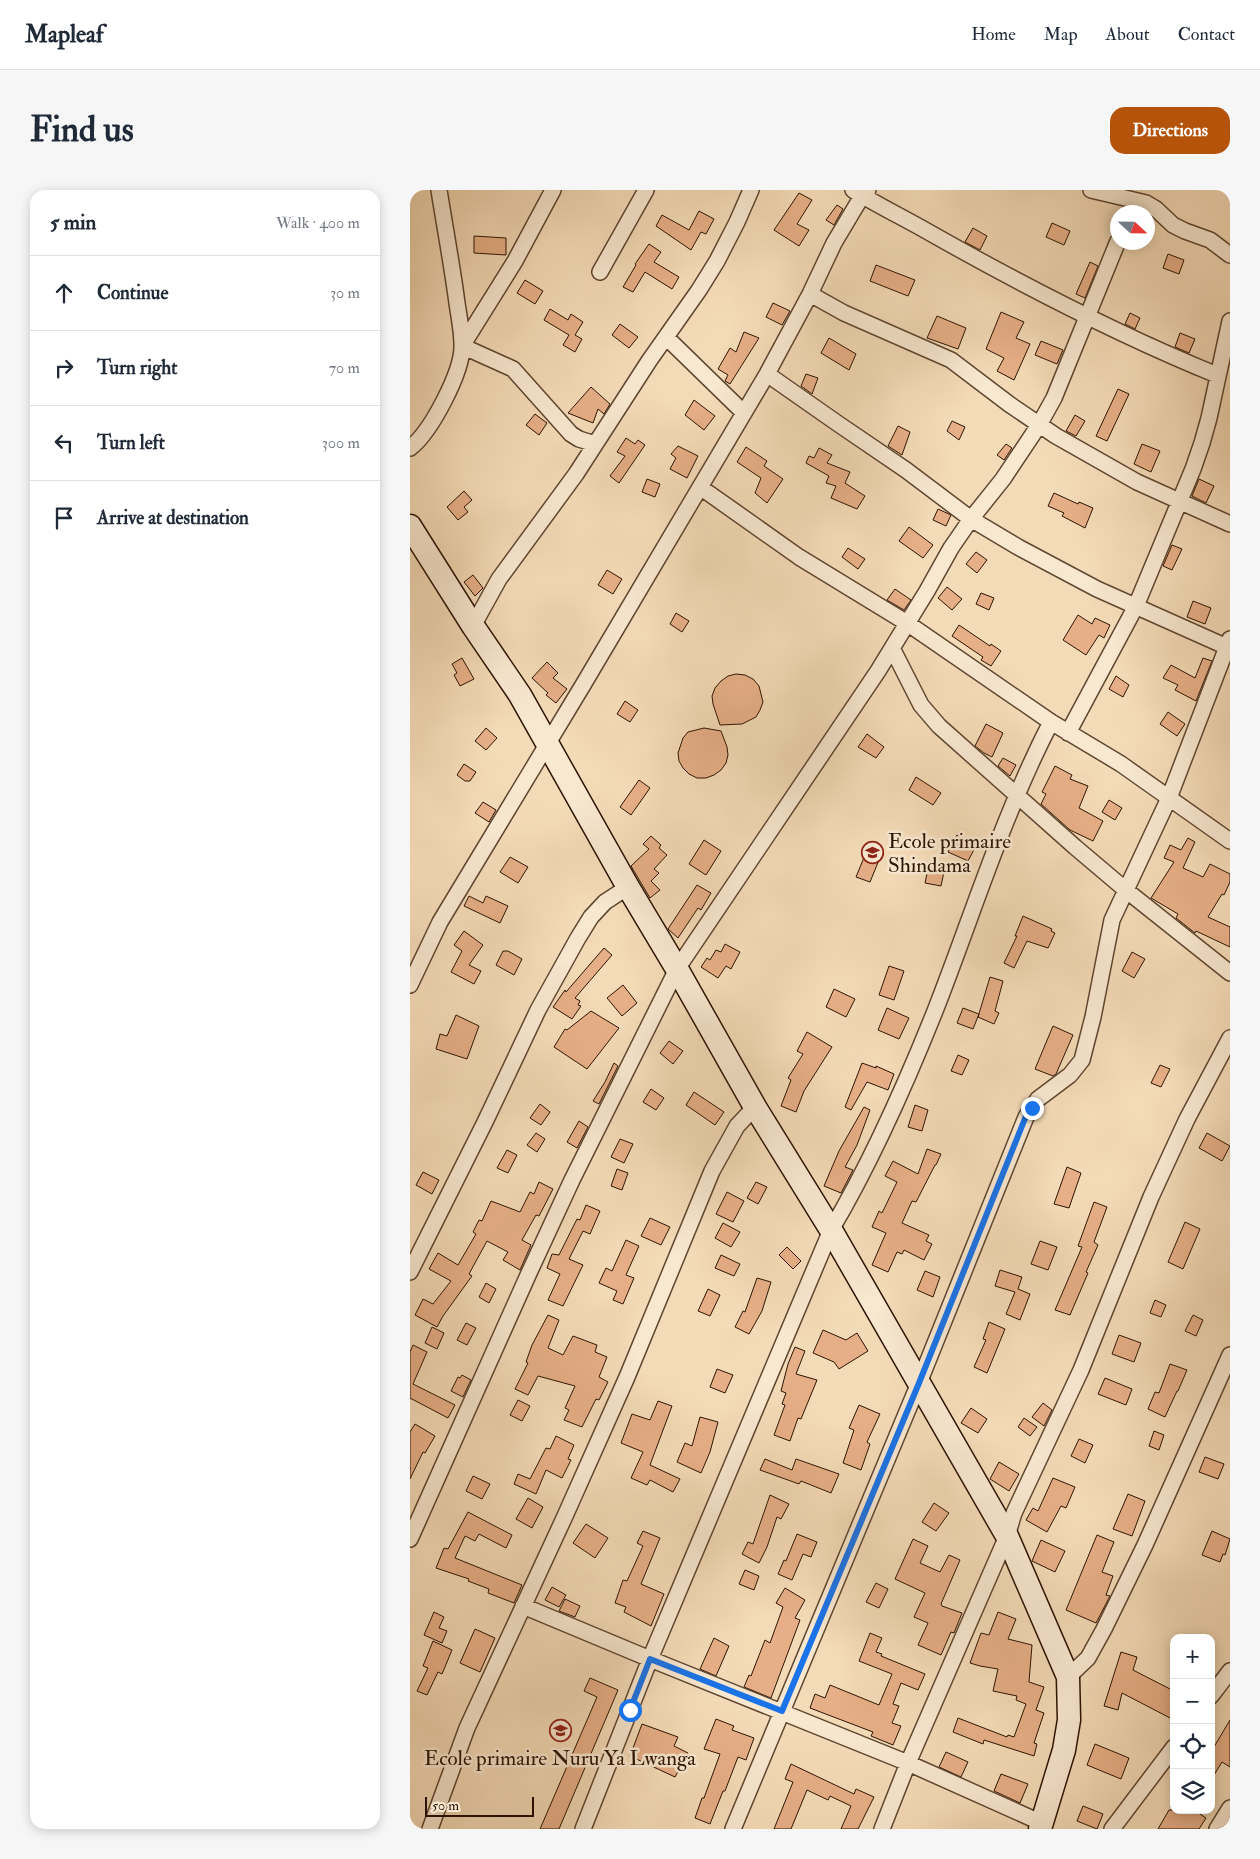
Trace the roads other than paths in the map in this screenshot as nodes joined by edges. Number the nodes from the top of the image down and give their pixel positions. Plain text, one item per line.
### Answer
1 (439, 190) edge
2 (553, 190) edge
3 (646, 190) edge
4 (751, 190) edge
5 (1091, 190) edge
6 (861, 192) edge
7 (1133, 201) edge
8 (1114, 250) edge
9 (1230, 254) edge
10 (600, 272) dead end
11 (810, 294) junction
12 (1087, 315) junction
13 (1230, 320) edge
14 (666, 337) junction
15 (462, 346) junction
16 (767, 374) junction
17 (1217, 376) junction
18 (744, 413) junction
19 (1039, 425) junction
20 (595, 444) junction
21 (410, 448) edge
22 (700, 487) junction
23 (1180, 501) junction
24 (971, 519) junction
25 (1230, 524) edge
26 (410, 526) edge
27 (1136, 606) junction
28 (907, 623) junction
29 (473, 626) junction
30 (1229, 643) edge
31 (892, 648) junction
32 (1226, 667) edge
33 (1051, 722) junction
34 (1068, 733) junction
35 (547, 744) junction
36 (1016, 796) junction
37 (1169, 798) junction
38 (1230, 841) edge
39 (628, 888) junction
40 (1126, 890) junction
41 (677, 969) junction
42 (1230, 972) edge
43 (410, 985) edge
44 (1230, 1038) edge
45 (754, 1107) junction
46 (830, 1230) junction
47 (410, 1272) edge
48 (1230, 1355) edge
49 (919, 1383) junction
50 (1007, 1536) junction
51 (410, 1539) edge
52 (522, 1606) junction
53 (650, 1659) junction
54 (1230, 1671) edge
55 (1068, 1677) junction
56 (1215, 1691) edge
57 (782, 1711) junction
58 (1170, 1752) edge
59 (908, 1763) junction
60 (1230, 1808) edge
61 (1041, 1826) edge
62 (430, 1829) edge
63 (583, 1829) edge
64 (733, 1829) edge
65 (882, 1829) edge
66 (1112, 1829) edge
67 (1217, 1829) edge

1 - 15 street
2 - 15 street
3 - 10 street
4 - 14 street
5 - 7 street
6 - 11 street
6 - 12 street
7 - 9 street
8 - 12 street
11 - 16 street
11 - 19 street
12 - 17 street
12 - 19 street
13 - 17 street
14 - 18 street
14 - 20 street
15 - 20 street
15 - 21 street
16 - 18 street
16 - 24 street
17 - 23 street
18 - 22 street
19 - 23 street
19 - 24 street
20 - 29 street
22 - 28 street
22 - 35 street
23 - 25 street
23 - 27 street
24 - 27 street
24 - 28 street
26 - 29 street
27 - 30 street
27 - 34 street
28 - 31 street
28 - 33 street
29 - 35 street
30 - 32 street
31 - 36 street
31 - 41 street
32 - 37 street
33 - 34 street
33 - 36 street
34 - 37 street
35 - 39 street
35 - 43 street
36 - 40 street
36 - 46 street
37 - 38 street
37 - 40 street
39 - 41 street
39 - 47 street
40 - 42 street
40 - 49 street
41 - 45 street
41 - 51 street
44 - 50 street
45 - 46 street
45 - 52 street
46 - 49 street
46 - 53 street
48 - 55 street
49 - 50 street
49 - 57 street
50 - 55 street
50 - 59 street
52 - 53 street
52 - 62 street
53 - 57 street
53 - 63 street
54 - 56 street
55 - 61 street
57 - 59 street
57 - 64 street
58 - 66 street
59 - 61 street
59 - 65 street
60 - 67 street

